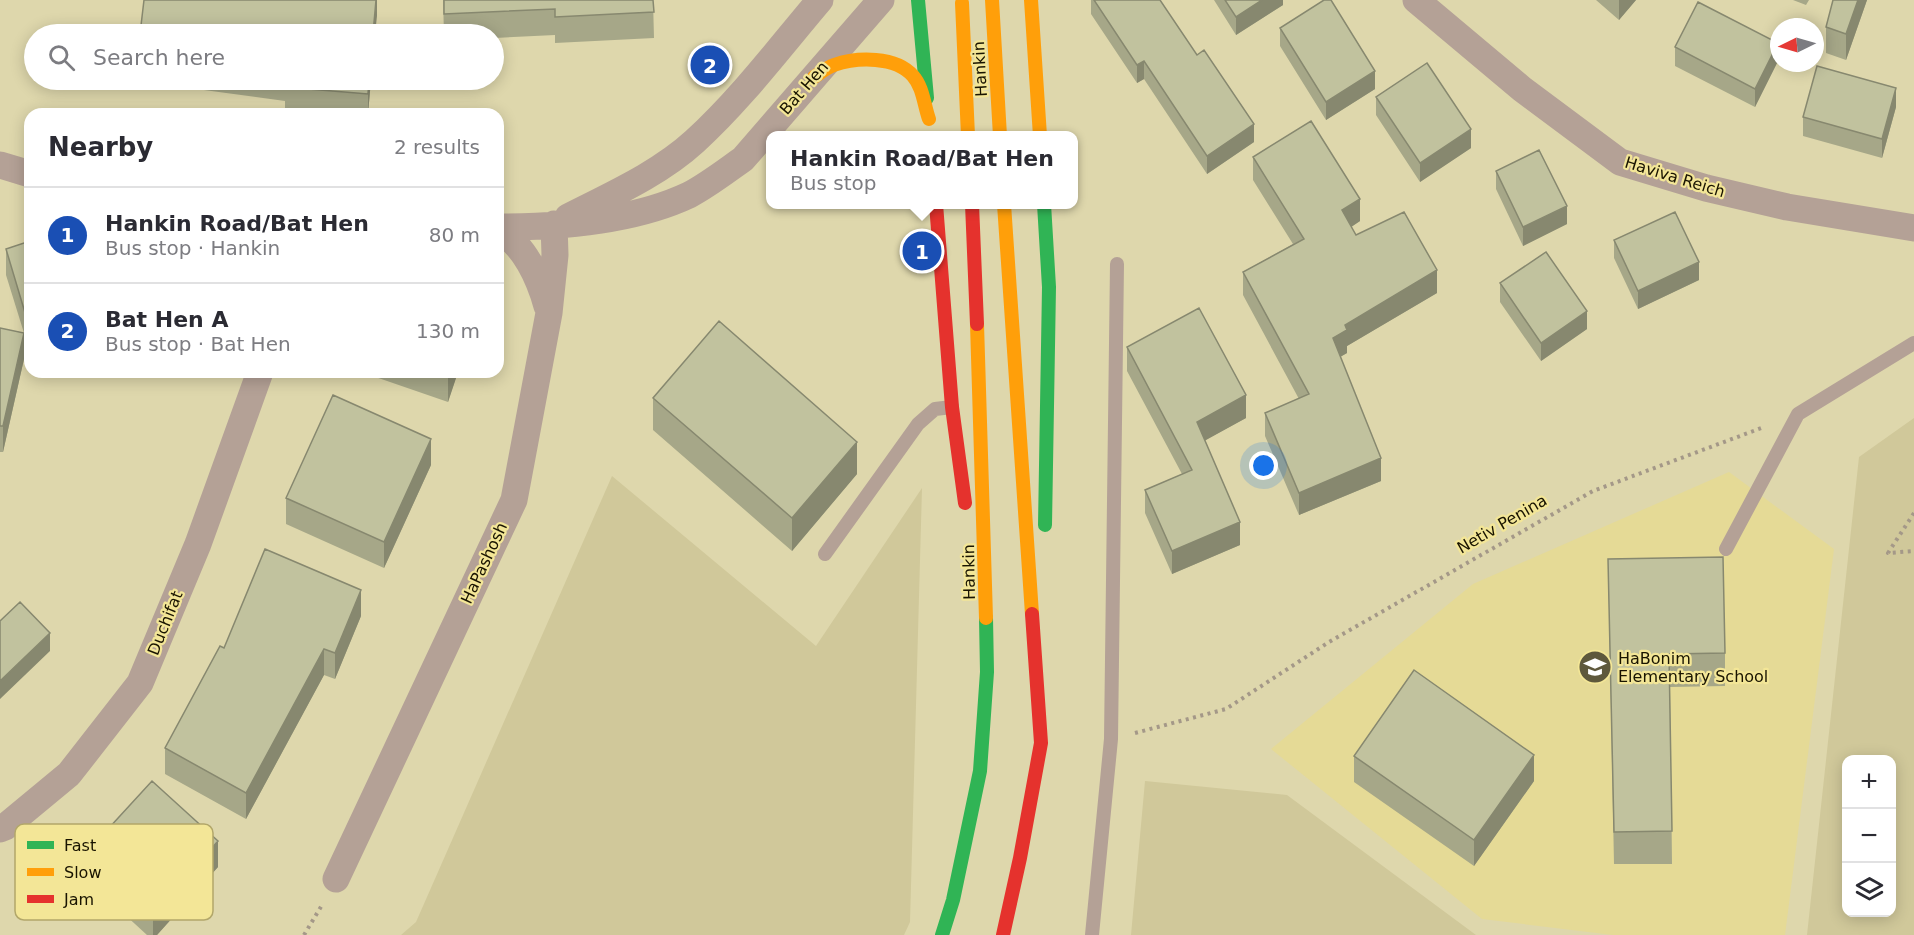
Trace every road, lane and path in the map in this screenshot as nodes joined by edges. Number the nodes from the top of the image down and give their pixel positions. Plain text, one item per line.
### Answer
1 (820, 0) edge
2 (881, 0) edge
3 (918, 0) edge
4 (992, 0) edge
5 (1030, 0) edge
6 (1038, 0) edge
7 (1416, 0) edge
8 (962, 3) dead end
9 (1033, 33) junction
10 (814, 77) junction
11 (929, 119) junction
12 (767, 131) edge
13 (930, 131) edge
14 (968, 131) edge
15 (1000, 131) edge
16 (1040, 131) edge
17 (766, 132) edge
18 (0, 165) edge
19 (24, 172) edge
20 (24, 180) edge
21 (0, 185) edge
22 (936, 209) edge
23 (972, 209) edge
24 (1004, 209) edge
25 (1044, 209) edge
26 (554, 224) junction
27 (504, 226) edge
28 (1914, 228) edge
29 (504, 236) edge
30 (1117, 264) dead end
31 (549, 313) junction
32 (1914, 343) edge
33 (258, 378) edge
34 (952, 407) junction
35 (1798, 414) junction
36 (1914, 513) edge
37 (1044, 544) dead end
38 (1726, 549) dead end
39 (1914, 551) edge
40 (825, 554) dead end
41 (1044, 579) dead end
42 (987, 672) junction
43 (1111, 739) junction
44 (1041, 743) junction
45 (0, 829) edge
46 (336, 879) dead end
47 (942, 935) edge
48 (1003, 935) edge
49 (1092, 935) edge

1 - 26 street, Bat Hen
2 - 10 street, Bat Hen
3 - 11 main road
4 - 15 main road, Hankin
5 - 9 main road
6 - 9 main road
7 - 28 street, Haviva Reich
8 - 14 main road, Hankin
9 - 16 main road
10 - 11 main road
10 - 12 street, Bat Hen
11 - 13 main road
17 - 26 street, Bat Hen
18 - 19 street
20 - 21 street
22 - 34 main road
23 - 42 main road, Hankin
24 - 44 main road
25 - 37 main road
26 - 27 street, Bat Hen
26 - 31 street, HaPashosh
29 - 31 street
30 - 43 lane
31 - 46 street, HaPashosh
32 - 35 lane
33 - 45 street, Duchifat
34 - 40 lane
34 - 42 main road
35 - 38 lane
35 - 43 path, Netiv Penina
36 - 39 path
41 - 44 main road
42 - 47 main road, Hankin
43 - 49 lane
44 - 48 main road

